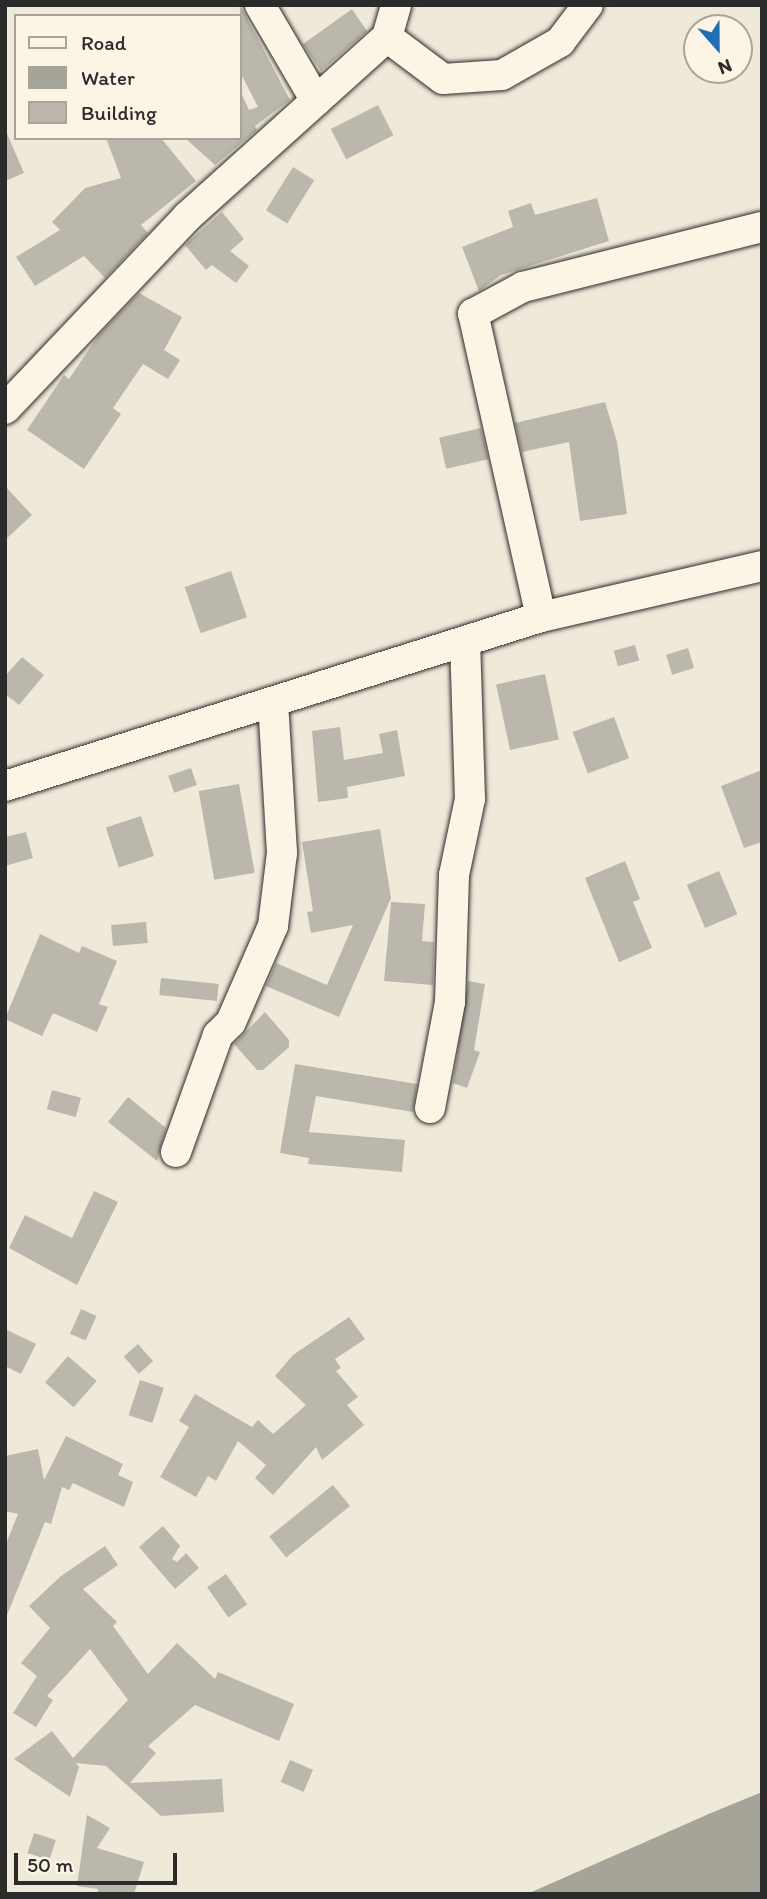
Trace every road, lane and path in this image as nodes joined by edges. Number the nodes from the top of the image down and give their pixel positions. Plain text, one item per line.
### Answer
1 (260, 5) edge
2 (396, 5) edge
3 (588, 5) edge
4 (387, 37) junction
5 (316, 101) junction
6 (762, 227) edge
7 (5, 409) edge
8 (762, 566) edge
9 (541, 617) junction
10 (465, 642) junction
11 (273, 702) junction
12 (5, 786) edge
13 (430, 1108) dead end
14 (176, 1152) dead end

1 - 5 street
2 - 4 street
3 - 4 street
4 - 5 street
5 - 7 street
6 - 9 street
8 - 9 street
9 - 10 street
10 - 11 street
10 - 13 street
11 - 12 street
11 - 14 street

